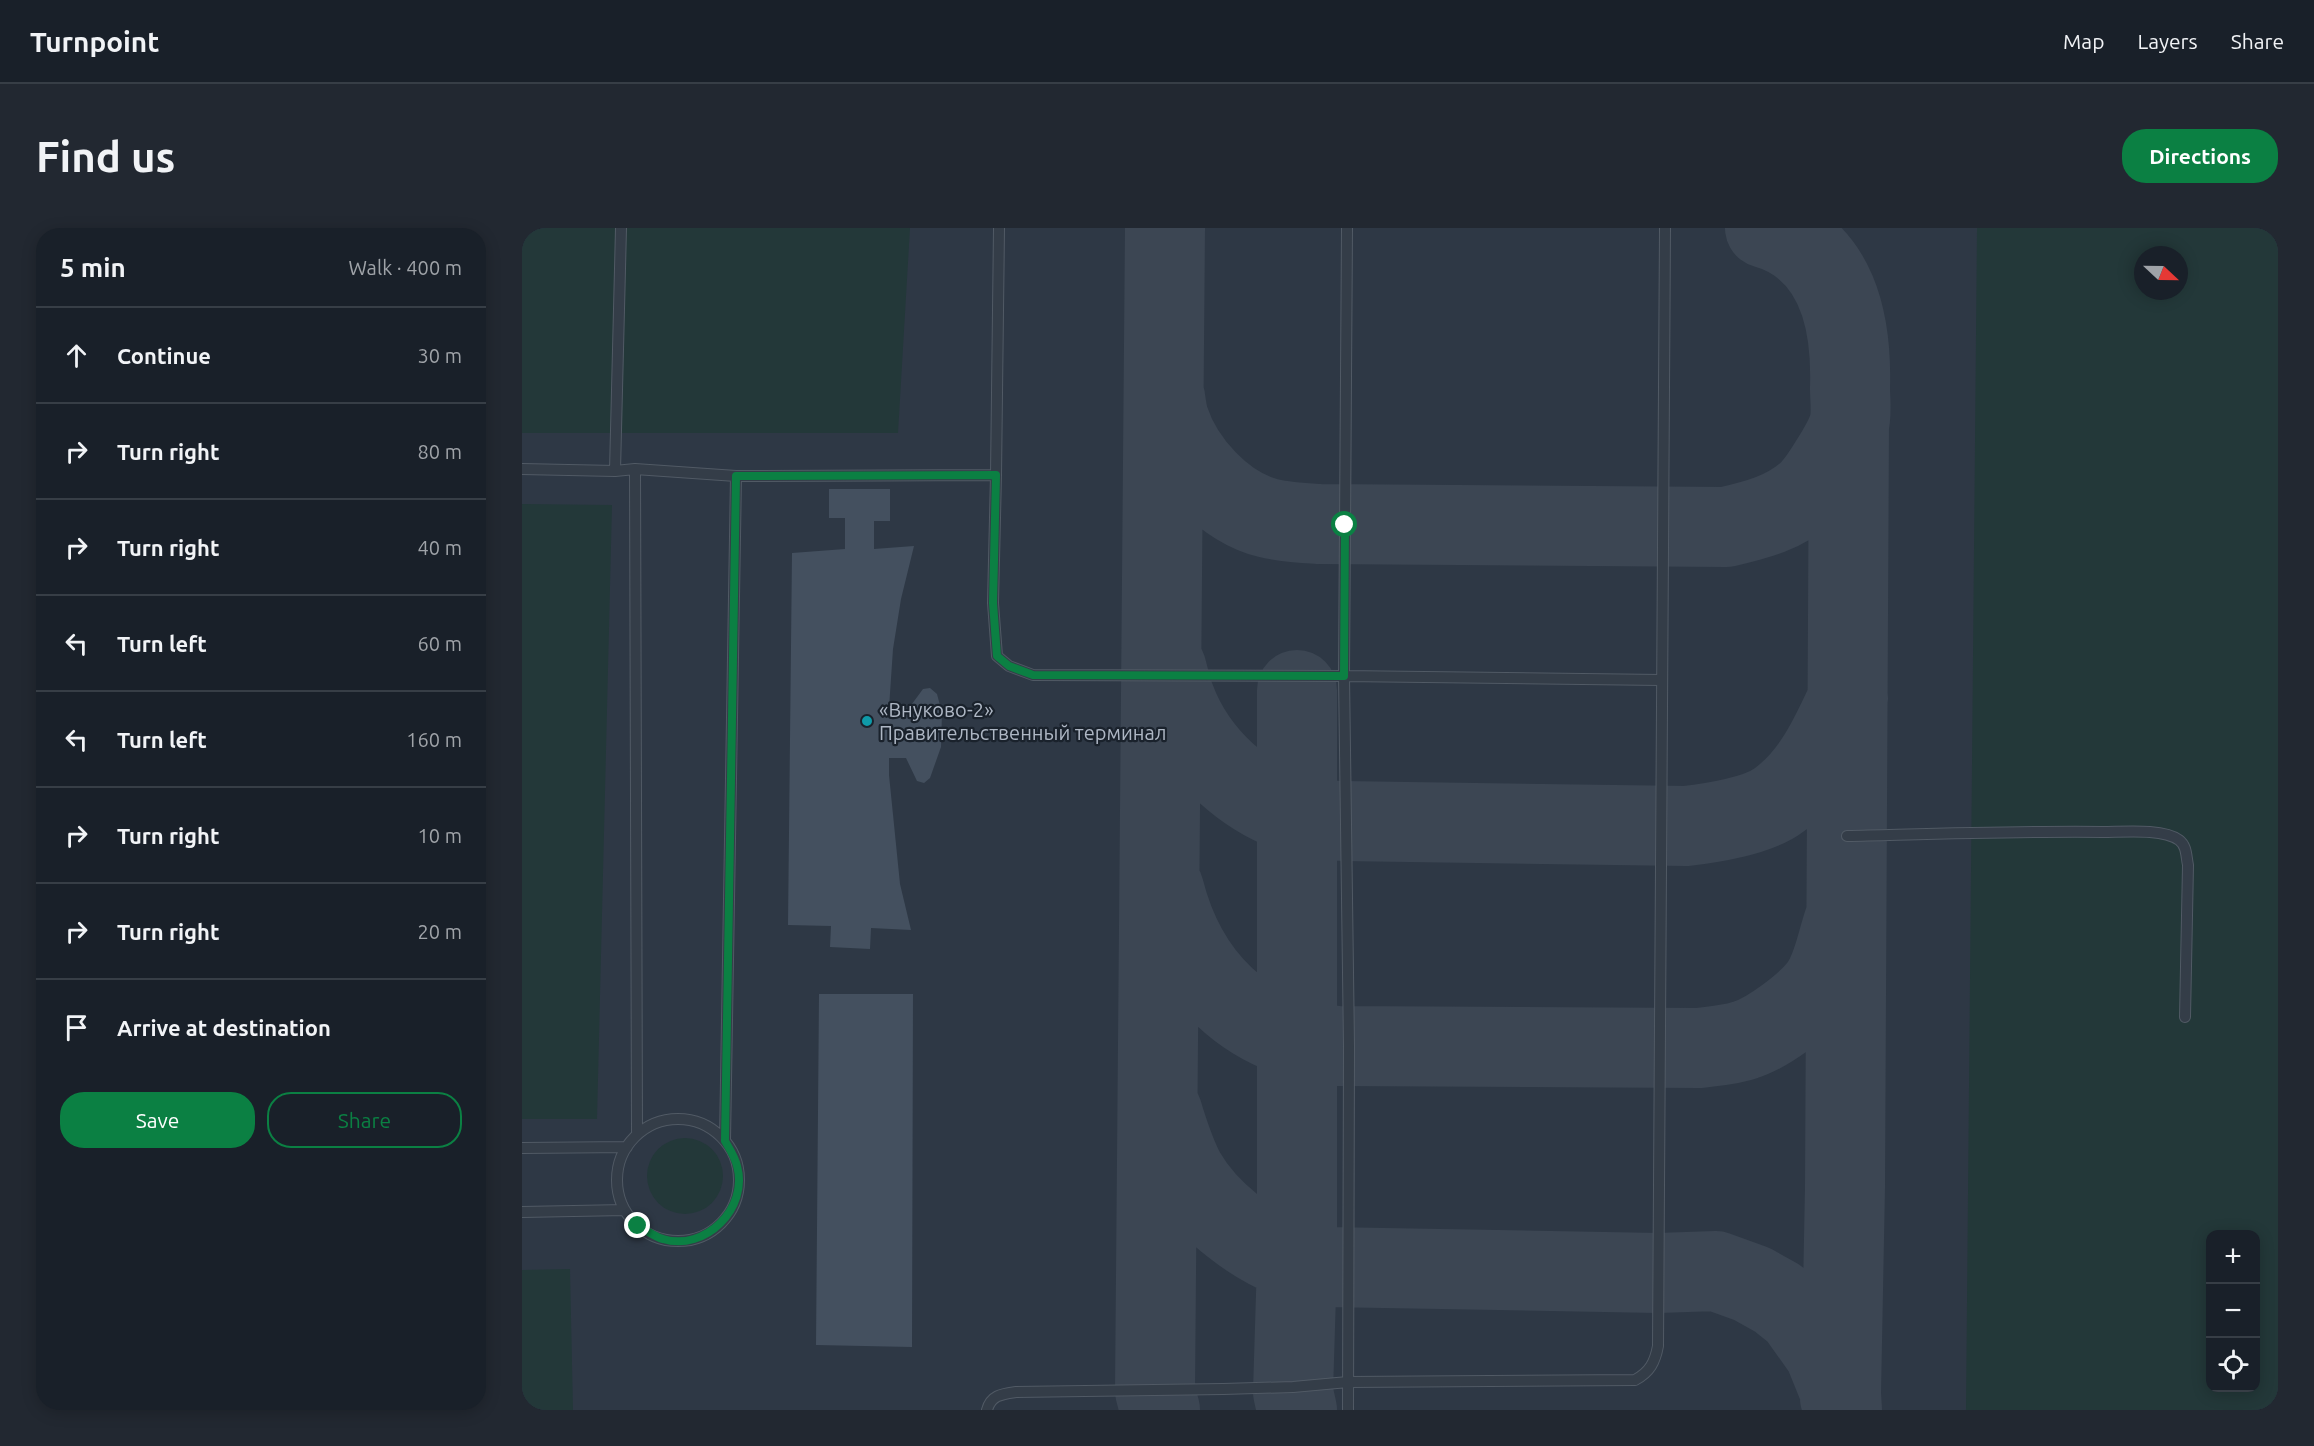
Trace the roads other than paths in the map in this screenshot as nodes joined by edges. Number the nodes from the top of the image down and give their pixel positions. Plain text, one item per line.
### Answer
1 (621, 228) edge
2 (999, 228) edge
3 (1347, 228) edge
4 (1665, 228) edge
5 (522, 469) edge
6 (635, 469) junction
7 (615, 471) junction
8 (996, 475) junction
9 (736, 476) junction
10 (1344, 676) junction
11 (1661, 681) junction
12 (1847, 836) dead end
13 (2185, 1017) dead end
14 (637, 1132) junction
15 (725, 1141) junction
16 (522, 1148) edge
17 (627, 1148) junction
18 (625, 1210) junction
19 (522, 1212) edge
20 (1348, 1382) junction
21 (987, 1410) edge
22 (1348, 1410) edge

1 - 7 lane
2 - 8 lane
3 - 10 lane
4 - 11 lane
5 - 7 lane
6 - 7 lane
6 - 9 lane
6 - 14 lane
8 - 9 lane
8 - 10 lane
9 - 15 lane
10 - 11 lane
10 - 20 lane
11 - 20 lane
12 - 13 lane
14 - 15 lane
14 - 17 lane
15 - 18 lane
16 - 17 lane
17 - 18 lane
18 - 19 lane
20 - 21 lane
20 - 22 lane

